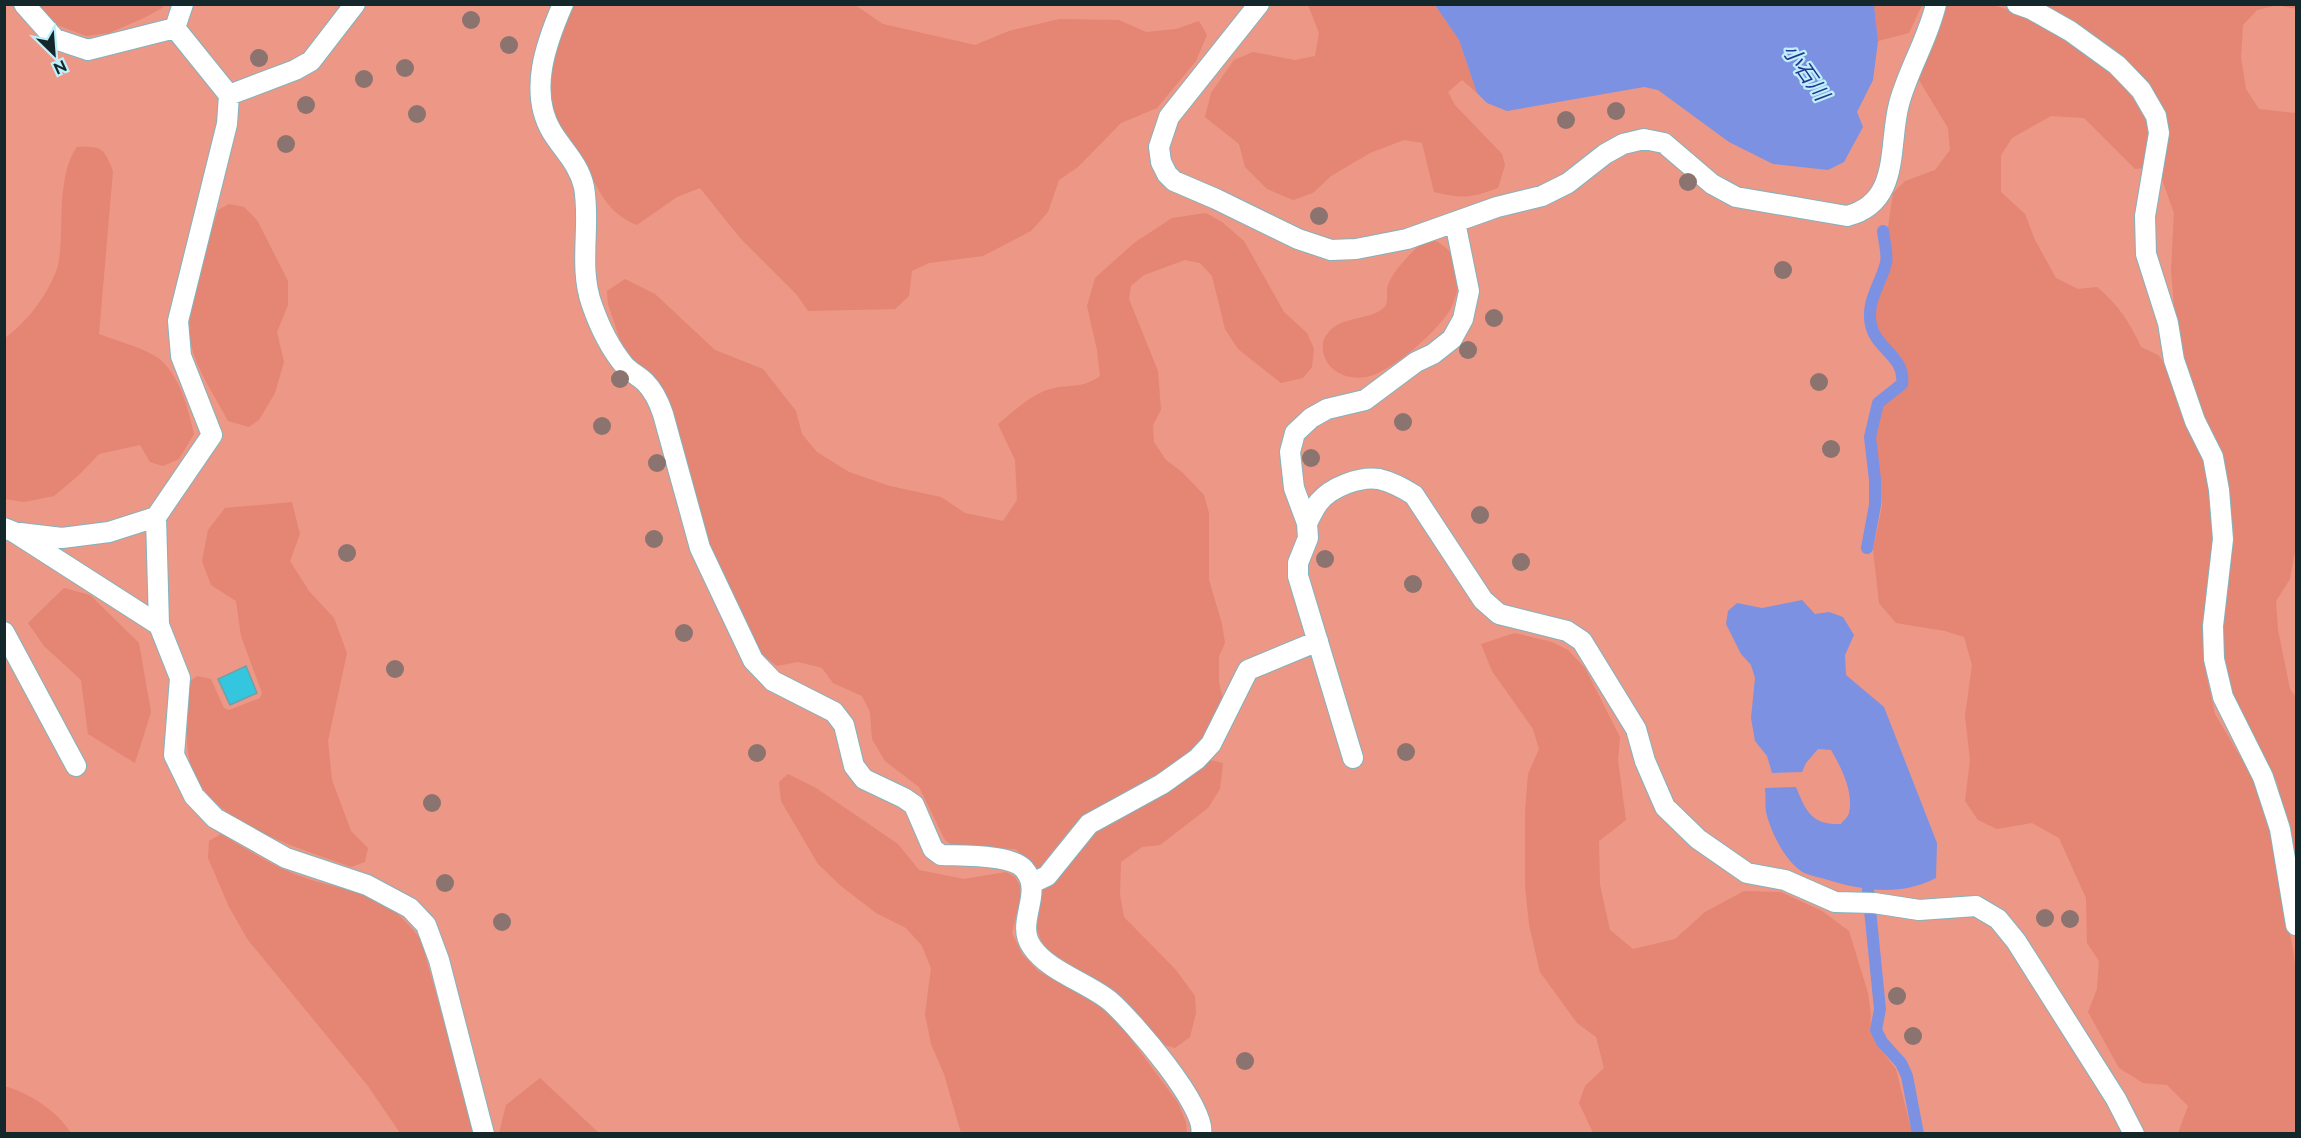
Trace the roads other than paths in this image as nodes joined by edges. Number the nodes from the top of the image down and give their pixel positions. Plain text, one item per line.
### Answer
1 (24, 4) edge
2 (183, 4) edge
3 (354, 4) edge
4 (563, 4) edge
5 (1259, 4) edge
6 (1936, 4) edge
7 (2017, 4) edge
8 (175, 28) junction
9 (229, 95) junction
10 (1455, 222) junction
11 (156, 517) junction
12 (1306, 523) junction
13 (9, 530) edge
14 (159, 625) junction
15 (4, 632) edge
16 (1318, 641) junction
17 (1353, 758) dead end
18 (76, 766) dead end
19 (1032, 884) junction
20 (2296, 925) edge
21 (484, 1134) edge
22 (1201, 1134) edge
23 (2134, 1134) edge

1 - 8 lane
2 - 8 lane
3 - 9 lane
4 - 19 lane
5 - 10 lane
6 - 10 lane
7 - 20 lane
8 - 9 lane
9 - 11 lane
10 - 12 lane
11 - 13 lane
11 - 14 lane
12 - 16 lane
12 - 23 lane
13 - 14 lane
14 - 21 lane
15 - 18 lane
16 - 17 lane
16 - 19 lane
19 - 22 lane

